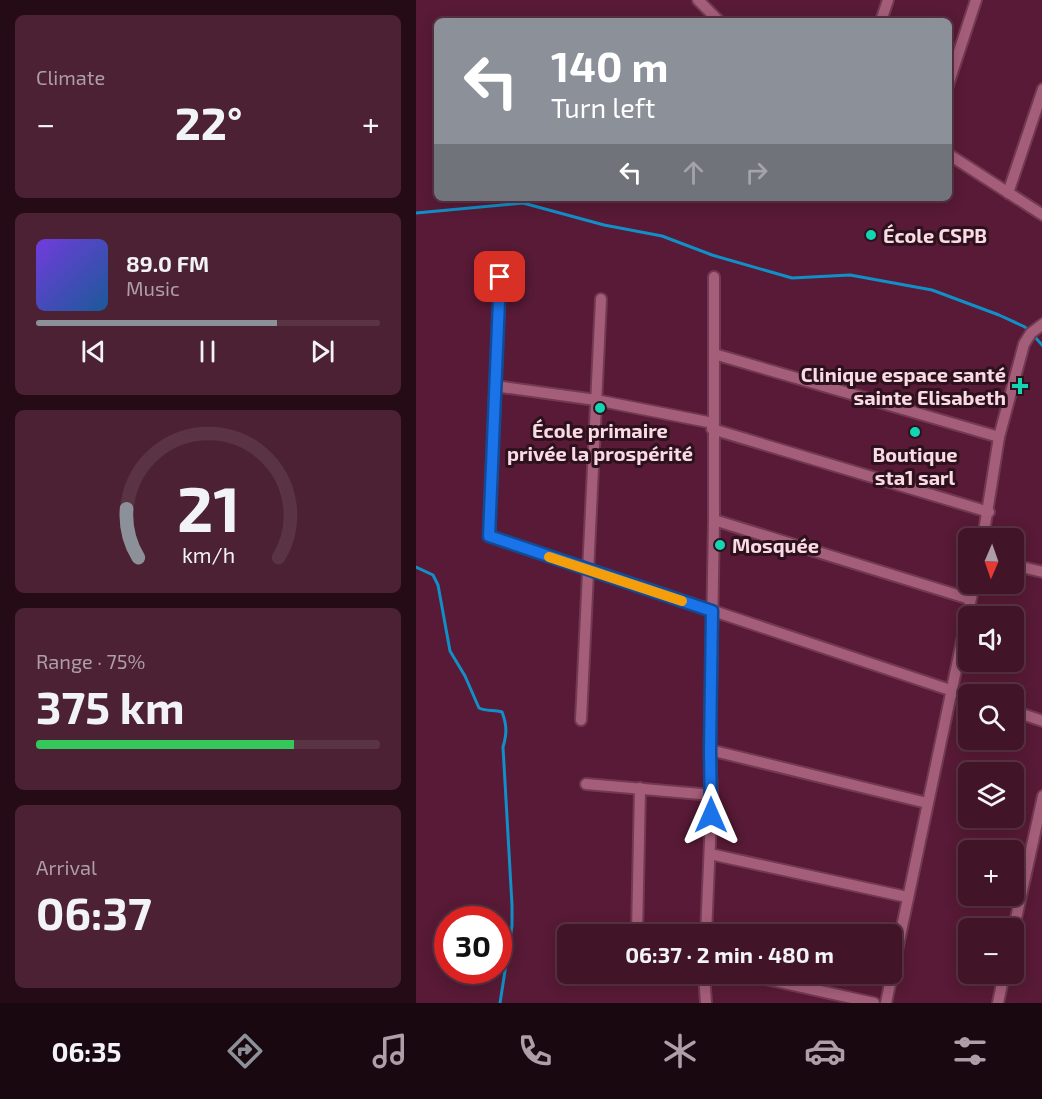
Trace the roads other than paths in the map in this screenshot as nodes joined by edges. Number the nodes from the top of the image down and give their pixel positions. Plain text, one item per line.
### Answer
1 (698, 0) edge
2 (888, 0) edge
3 (976, 0) edge
4 (716, 18) edge
5 (882, 18) edge
6 (952, 73) edge
7 (1043, 89) edge
8 (952, 157) edge
9 (1008, 193) junction
10 (1043, 215) edge
11 (500, 277) dead end
12 (714, 277) dead end
13 (601, 299) dead end
14 (1043, 324) edge
15 (714, 354) junction
16 (495, 386) junction
17 (596, 400) junction
18 (712, 426) junction
19 (999, 437) junction
20 (989, 512) junction
21 (713, 520) junction
22 (985, 528) edge
23 (1024, 568) edge
24 (589, 570) junction
25 (1043, 572) edge
26 (971, 594) edge
27 (970, 598) junction
28 (712, 611) junction
29 (950, 691) junction
30 (958, 693) edge
31 (1024, 715) edge
32 (581, 720) dead end
33 (1043, 721) edge
34 (710, 750) junction
35 (586, 784) dead end
36 (640, 788) junction
37 (712, 795) junction
38 (1043, 796) edge
39 (927, 803) junction
40 (710, 854) junction
41 (907, 897) junction
42 (1016, 918) edge
43 (636, 924) edge
44 (706, 924) edge
45 (705, 984) edge
46 (789, 984) edge
47 (1002, 984) edge
48 (706, 1003) edge
49 (874, 1003) edge
50 (886, 1003) edge
51 (998, 1003) edge

1 - 4 street
2 - 5 street
3 - 6 street
7 - 9 street
8 - 9 street
9 - 10 street
11 - 16 street
12 - 15 street
13 - 17 street
14 - 19 street
15 - 18 street
15 - 19 street
16 - 17 street
16 - 24 street
17 - 18 street
17 - 24 street
18 - 20 street
18 - 21 street
19 - 20 street
20 - 22 street
21 - 27 street
21 - 28 street
23 - 25 street
24 - 28 street
24 - 32 street
26 - 27 street
27 - 29 street
28 - 29 street
28 - 34 street
29 - 30 street
29 - 39 street
31 - 33 street
34 - 37 street
34 - 39 street
35 - 36 street
36 - 37 street
36 - 43 street
37 - 40 street
38 - 42 street
39 - 41 street
40 - 41 street
40 - 44 street
41 - 50 street
45 - 48 street
46 - 49 street
47 - 51 street

